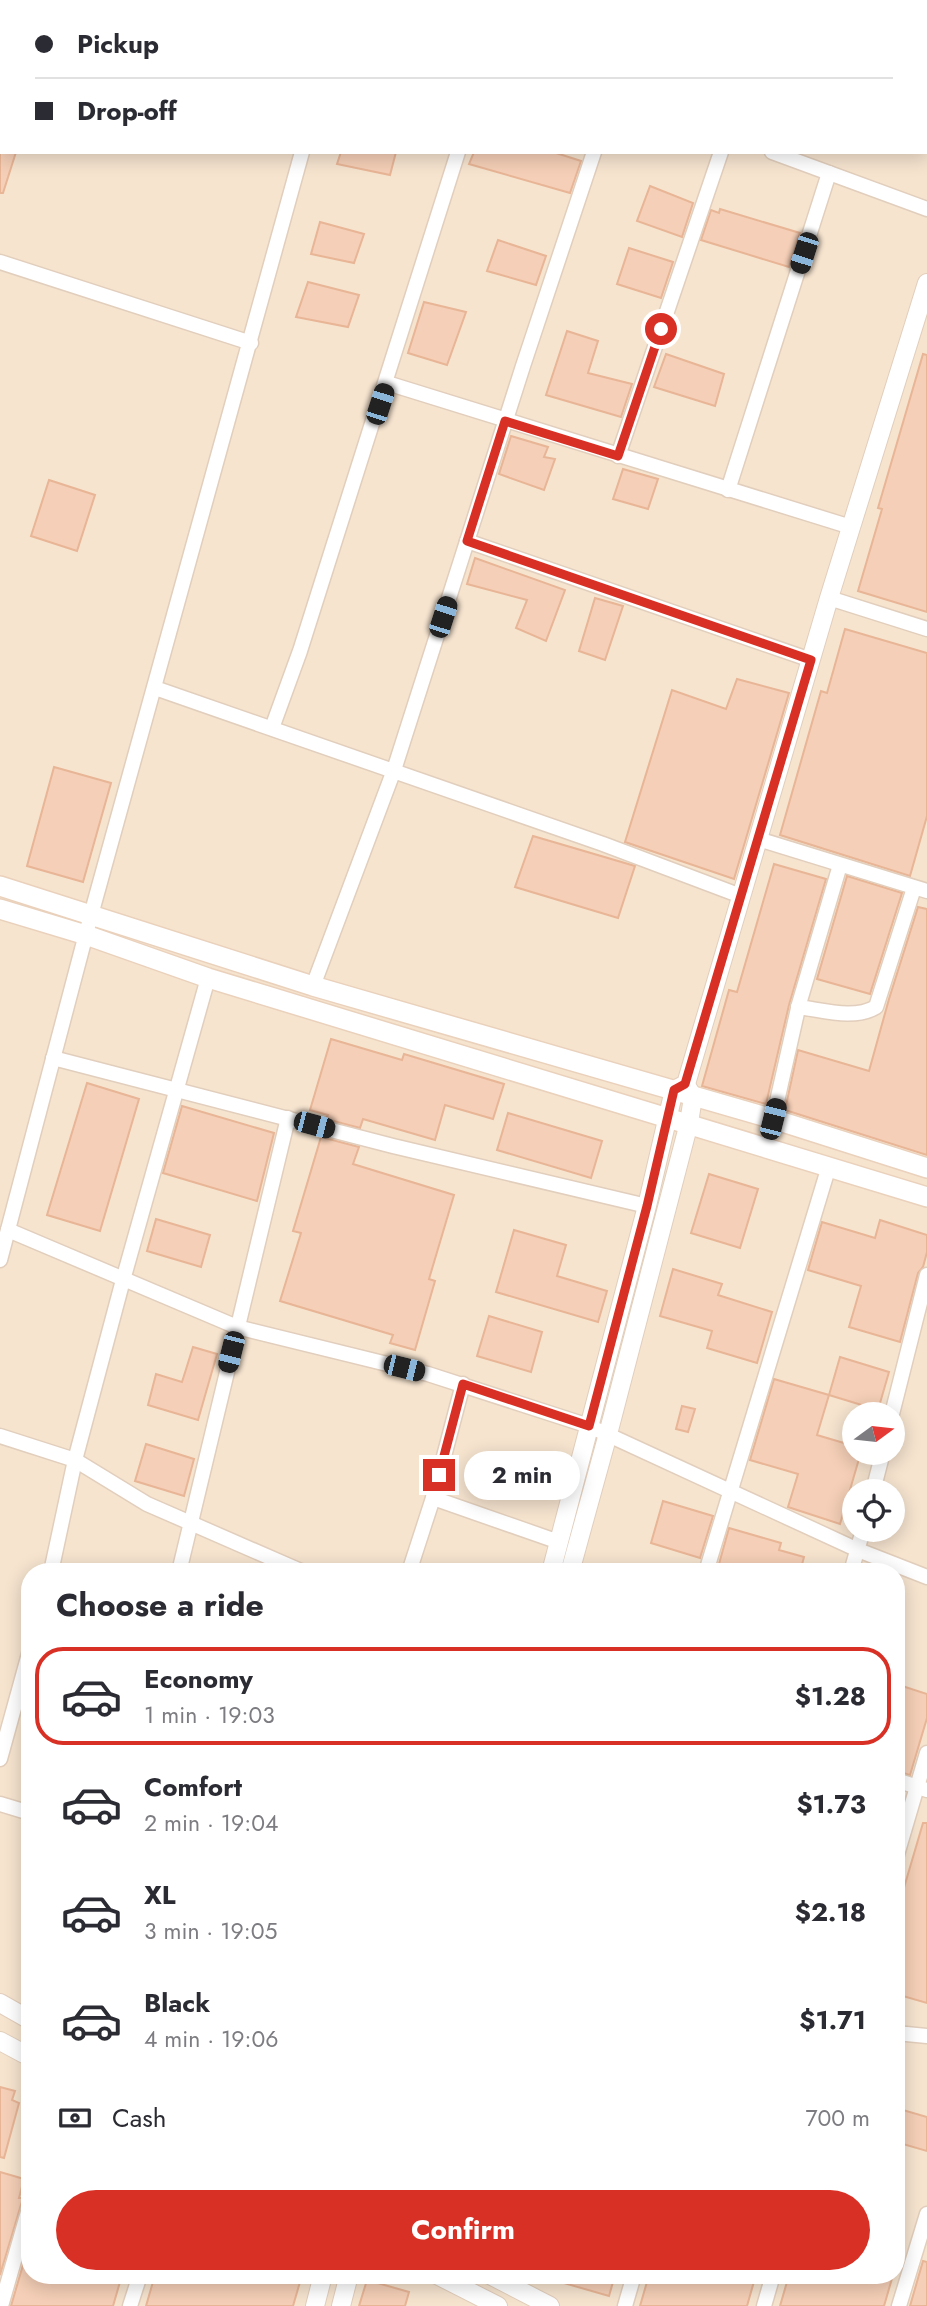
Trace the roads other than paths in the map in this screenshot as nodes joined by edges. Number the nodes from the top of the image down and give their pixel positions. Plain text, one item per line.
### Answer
1 (301, 154) edge
2 (457, 154) edge
3 (593, 154) edge
4 (720, 154) edge
5 (777, 154) edge
6 (829, 173) junction
7 (927, 209) edge
8 (0, 262) edge
9 (927, 283) edge
10 (251, 343) junction
11 (387, 383) junction
12 (505, 421) junction
13 (618, 456) junction
14 (728, 490) junction
15 (851, 527) junction
16 (467, 541) junction
17 (829, 598) junction
18 (927, 629) edge
19 (811, 660) junction
20 (155, 688) junction
21 (272, 728) junction
22 (394, 770) junction
23 (758, 839) junction
24 (840, 865) junction
25 (0, 886) edge
26 (921, 890) edge
27 (741, 895) junction
28 (0, 909) edge
29 (91, 915) junction
30 (86, 935) junction
31 (208, 978) junction
32 (313, 986) junction
33 (798, 1007) junction
34 (53, 1058) junction
35 (177, 1089) junction
36 (684, 1091) junction
37 (667, 1117) junction
38 (288, 1118) junction
39 (773, 1119) junction
40 (689, 1123) junction
41 (829, 1166) junction
42 (927, 1168) edge
43 (927, 1197) edge
44 (647, 1206) junction
45 (8, 1230) junction
46 (0, 1260) edge
47 (927, 1275) edge
48 (123, 1280) junction
49 (237, 1327) junction
50 (463, 1384) junction
51 (895, 1402) edge
52 (589, 1426) junction
53 (608, 1434) junction
54 (0, 1436) edge
55 (75, 1460) junction
56 (729, 1492) junction
57 (433, 1498) junction
58 (190, 1524) junction
59 (559, 1542) junction
60 (860, 1542) edge
61 (858, 1550) junction
62 (53, 1563) edge
63 (182, 1563) edge
64 (282, 1563) edge
65 (412, 1563) edge
66 (553, 1563) edge
67 (572, 1563) edge
68 (709, 1563) edge
69 (854, 1563) edge
70 (891, 1563) edge
71 (905, 1568) edge
72 (927, 1577) edge
73 (21, 1683) edge
74 (927, 1753) edge
75 (0, 1759) edge
76 (905, 1783) edge
77 (922, 1788) edge
78 (0, 1804) edge
79 (21, 1810) edge
80 (905, 1834) edge
81 (0, 2003) edge
82 (21, 2015) edge
83 (905, 2034) edge
84 (927, 2036) edge
85 (0, 2041) edge
86 (21, 2052) edge
87 (927, 2214) edge
88 (21, 2236) edge
89 (137, 2284) edge
90 (321, 2284) edge
91 (347, 2284) edge
92 (455, 2284) edge
93 (509, 2284) edge
94 (631, 2284) edge
95 (770, 2284) edge
96 (1, 2306) edge
97 (130, 2306) edge
98 (315, 2306) edge
99 (341, 2306) edge
100 (498, 2306) edge
101 (550, 2306) edge
102 (625, 2306) edge
103 (764, 2306) edge
104 (900, 2306) edge

1 - 10 street
2 - 11 street
3 - 12 street
4 - 13 street
5 - 6 street
6 - 7 street
6 - 14 street
8 - 10 street
9 - 15 street
10 - 20 street
11 - 12 street
11 - 21 street
12 - 13 street
12 - 16 street
13 - 14 street
14 - 15 street
15 - 17 street
16 - 19 street
16 - 22 street
17 - 18 street
17 - 19 street
19 - 23 street
20 - 21 street
20 - 29 street
21 - 22 street
22 - 27 street
22 - 32 street
23 - 24 street
23 - 27 street
24 - 26 street
24 - 33 street
25 - 29 main road
26 - 33 street
27 - 36 street
28 - 30 main road
29 - 30 street
29 - 32 main road
30 - 31 main road
30 - 34 street
31 - 35 street
31 - 37 main road
32 - 36 main road
33 - 39 street
34 - 35 street
34 - 45 street
35 - 38 street
35 - 48 street
36 - 37 street
36 - 39 main road
36 - 40 street
37 - 40 main road
37 - 44 street
38 - 44 street
38 - 49 street
39 - 42 main road
40 - 41 main road
40 - 53 street
41 - 43 main road
41 - 56 street
44 - 52 street
45 - 46 street
45 - 48 street
47 - 51 street
48 - 49 street
48 - 55 street
49 - 50 street
49 - 58 street
50 - 52 street
50 - 57 street
52 - 53 street
52 - 59 street
53 - 56 street
53 - 67 street
54 - 55 street
55 - 58 street
55 - 62 street
56 - 61 street
56 - 68 street
57 - 59 street
57 - 65 street
58 - 63 street
58 - 64 street
59 - 66 street
60 - 61 street
61 - 69 street
61 - 70 street
71 - 72 street
73 - 75 street
74 - 77 street
76 - 77 street
77 - 80 street
78 - 79 street
81 - 82 street
83 - 84 street
85 - 86 street
87 - 104 street
88 - 96 street
89 - 97 street
90 - 98 street
91 - 99 street
92 - 100 street
93 - 101 street
94 - 102 street
95 - 103 street

